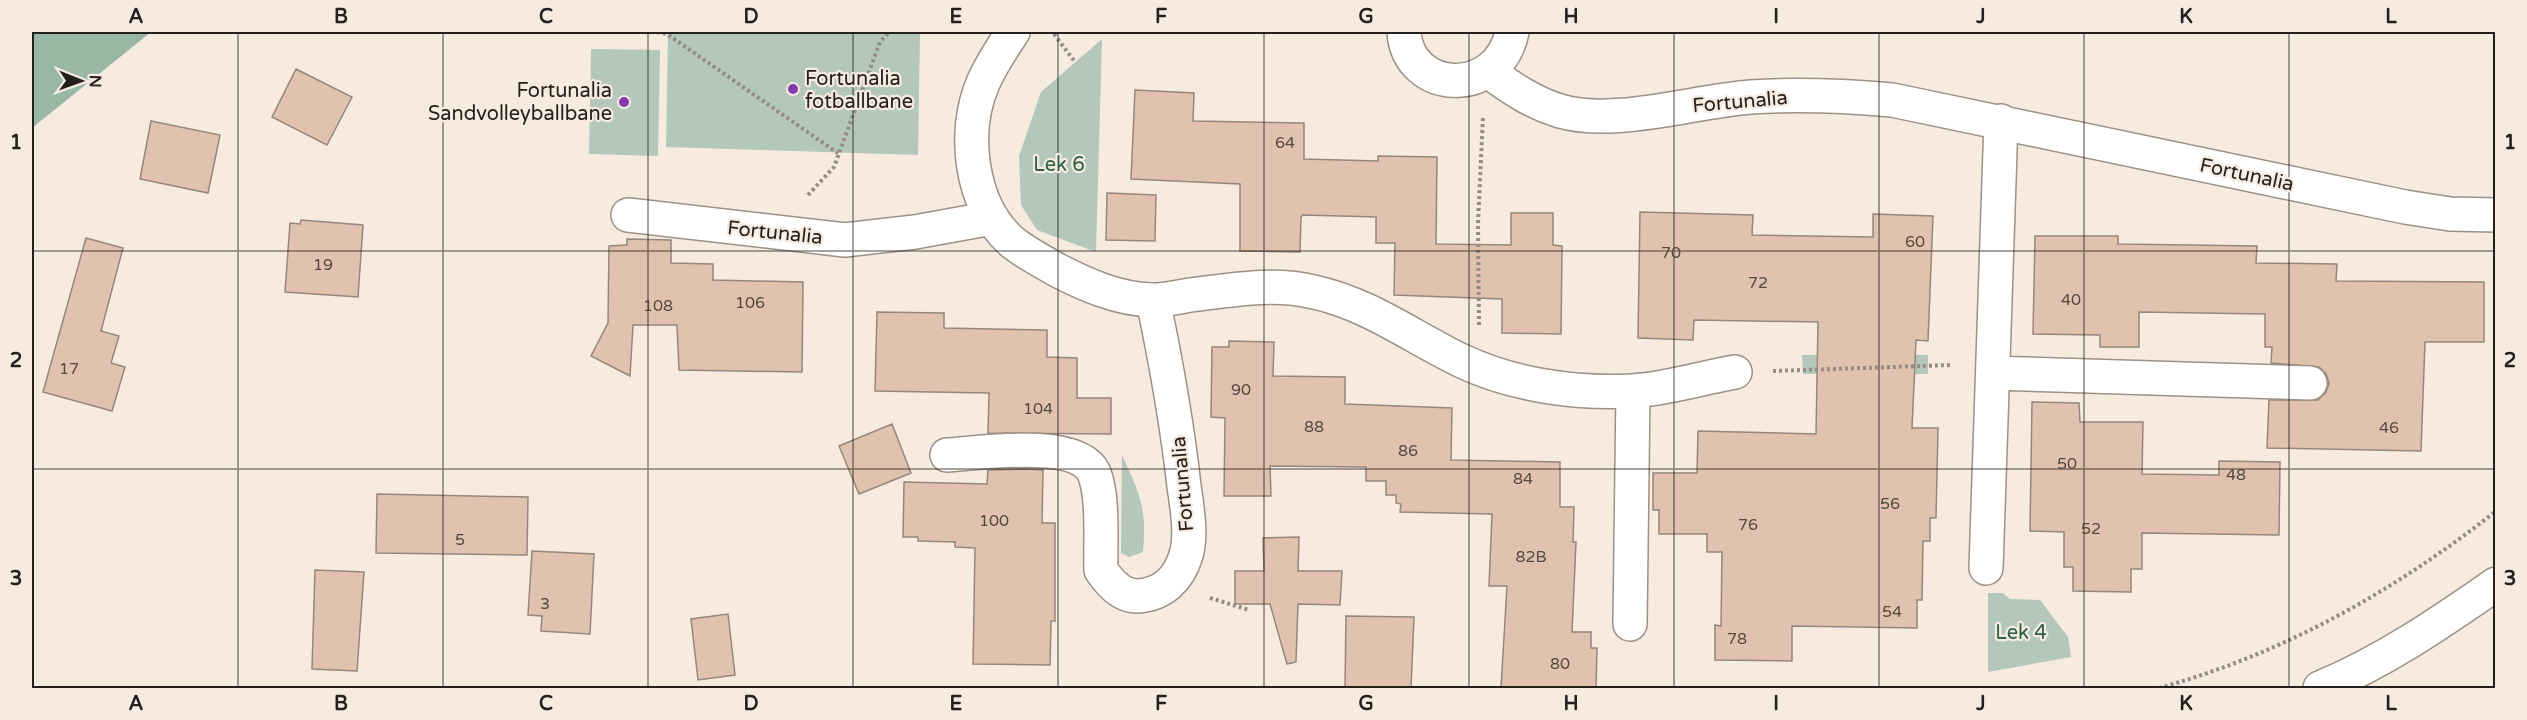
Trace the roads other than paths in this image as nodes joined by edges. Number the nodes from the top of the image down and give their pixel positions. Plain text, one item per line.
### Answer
1 (1013, 32) edge
2 (1404, 32) edge
3 (1512, 32) edge
4 (1488, 71) junction
5 (2001, 121) junction
6 (628, 215) dead end
7 (2496, 215) edge
8 (992, 218) junction
9 (1153, 300) junction
10 (1735, 372) road end
11 (1994, 373) junction
12 (2310, 383) dead end
13 (1633, 391) junction
14 (947, 455) dead end
15 (1986, 568) dead end
16 (2496, 584) edge
17 (1630, 624) dead end
18 (2320, 688) edge

1 - 8 street
2 - 4 street
3 - 4 street
4 - 5 street, Fortunalia
5 - 7 street, Fortunalia
5 - 11 street
6 - 8 street, Fortunalia
8 - 9 street
9 - 13 street
9 - 14 street, Fortunalia
10 - 13 street
11 - 12 street
11 - 15 street
13 - 17 street
16 - 18 street

